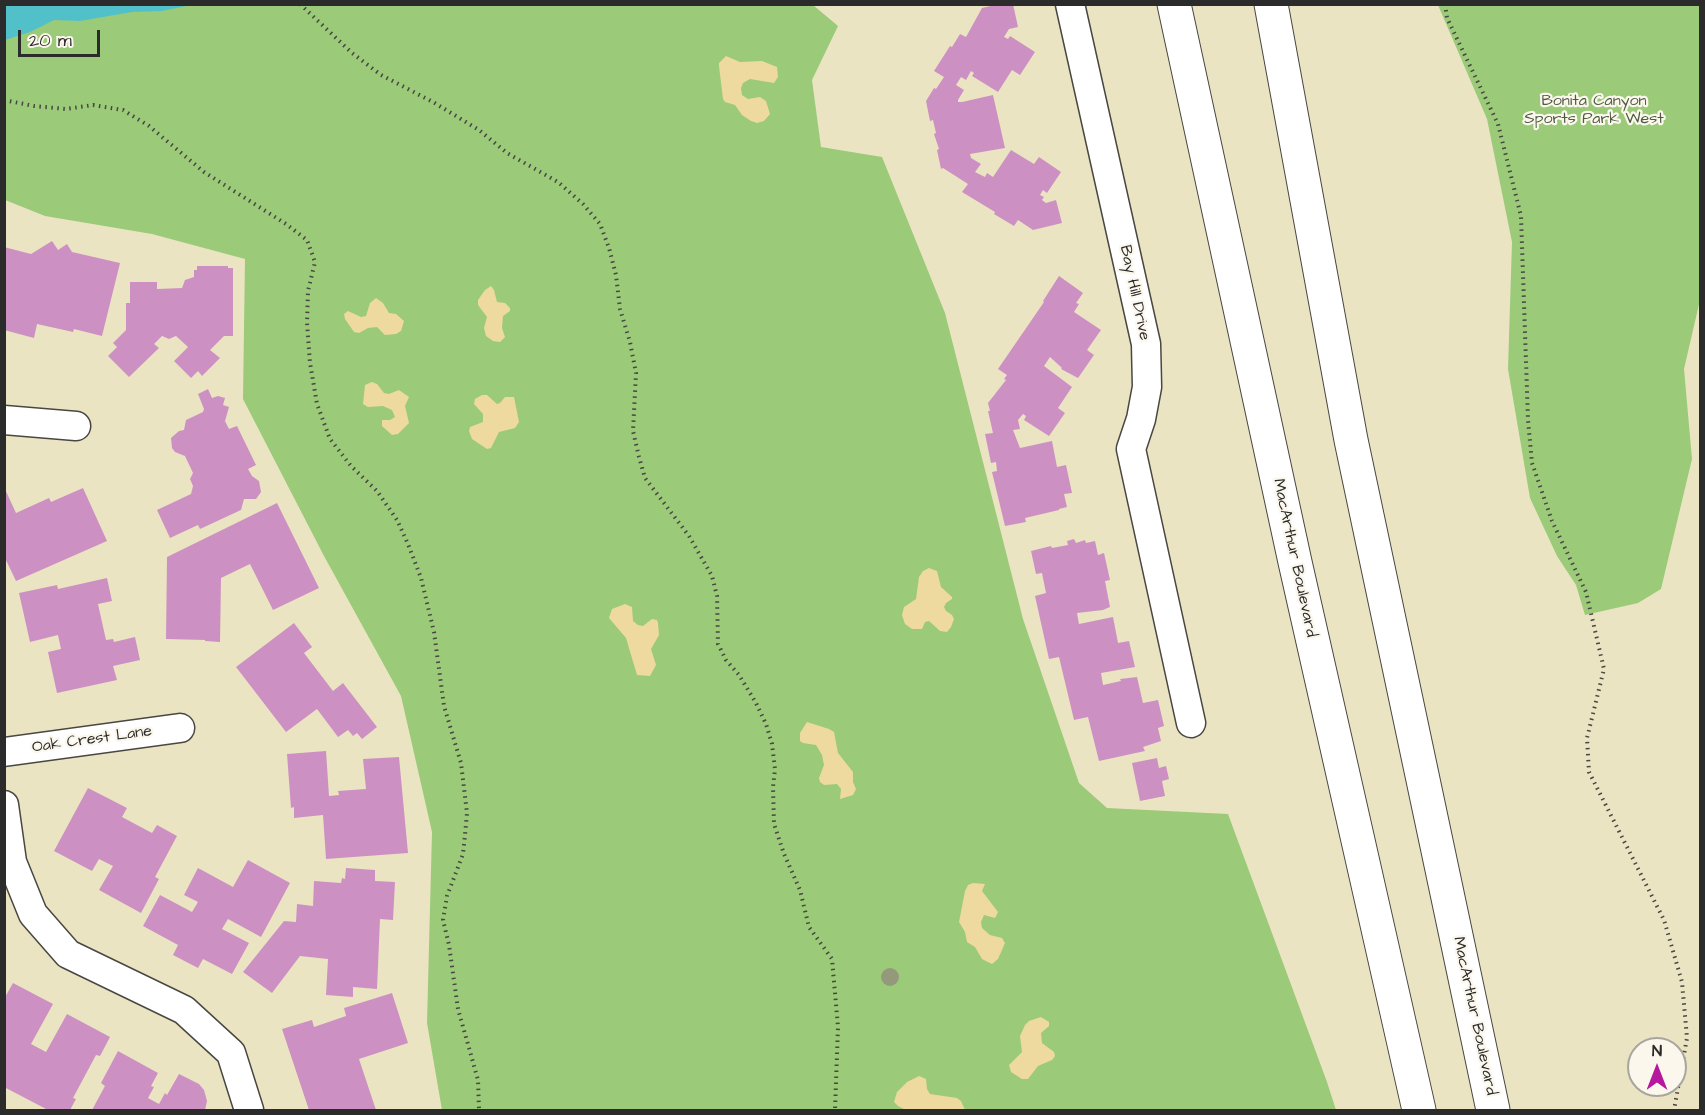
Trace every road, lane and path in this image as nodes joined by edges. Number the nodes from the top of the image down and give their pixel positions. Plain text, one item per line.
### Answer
1 (300, 4) edge
2 (1070, 4) edge
3 (1174, 4) edge
4 (1272, 4) edge
5 (1445, 4) edge
6 (4, 99) edge
7 (4, 420) edge
8 (76, 426) dead end
9 (1191, 723) dead end
10 (180, 728) dead end
11 (4, 752) edge
12 (4, 805) edge
13 (249, 1110) edge
14 (479, 1110) edge
15 (835, 1110) edge
16 (1419, 1110) edge
17 (1493, 1110) edge
18 (1674, 1110) edge

1 - 15 path
2 - 9 street, Bay Hill Drive
3 - 16 main road, MacArthur Boulevard
4 - 17 main road, MacArthur Boulevard
5 - 18 path
6 - 14 path
7 - 8 street
10 - 11 street, Oak Crest Lane
12 - 13 street

